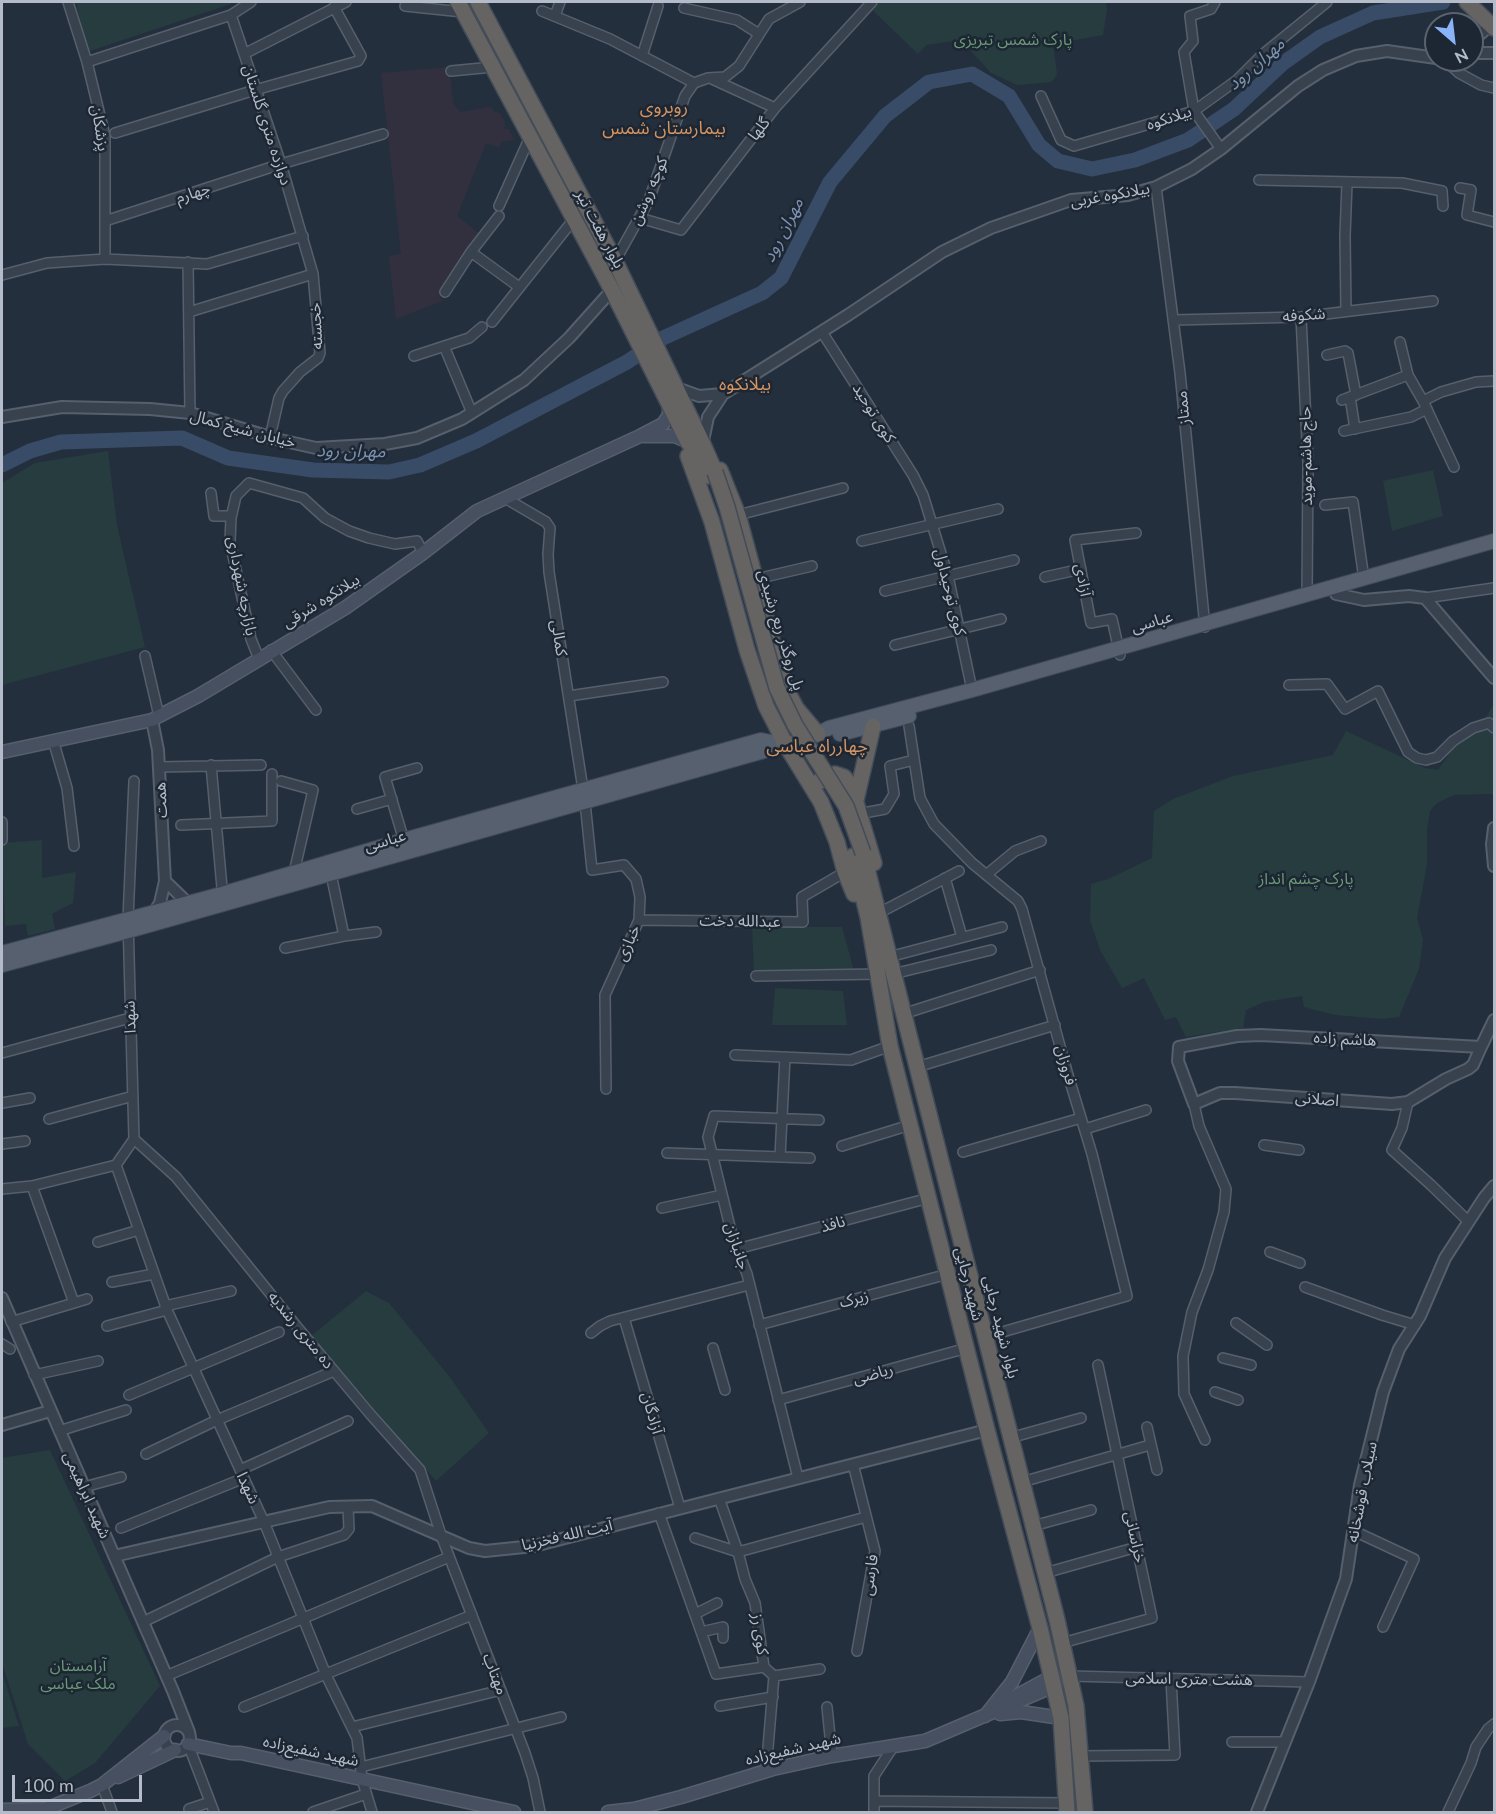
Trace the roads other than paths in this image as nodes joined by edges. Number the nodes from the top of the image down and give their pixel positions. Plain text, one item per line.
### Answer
1 (68, 2) edge
2 (251, 2) edge
3 (346, 2) edge
4 (478, 2) edge
5 (561, 2) edge
6 (800, 2) edge
7 (872, 2) edge
8 (1215, 2) edge
9 (1327, 2) edge
10 (1467, 2) edge
11 (405, 6) dead end
12 (658, 6) dead end
13 (334, 7) junction
14 (460, 7) edge
15 (684, 8) dead end
16 (542, 10) dead end
17 (231, 15) junction
18 (555, 16) junction
19 (1493, 26) edge
20 (759, 34) junction
21 (244, 54) junction
22 (642, 56) junction
23 (1424, 56) edge
24 (87, 62) junction
25 (493, 67) junction
26 (451, 71) dead end
27 (1457, 72) edge
28 (708, 78) junction
29 (694, 83) junction
30 (1494, 88) edge
31 (255, 90) junction
32 (1041, 96) dead end
33 (775, 108) junction
34 (1194, 111) junction
35 (115, 133) dead end
36 (384, 134) dead end
37 (530, 137) junction
38 (1221, 149) junction
39 (281, 164) junction
40 (1259, 180) dead end
41 (1347, 183) junction
42 (1156, 187) junction
43 (1460, 188) dead end
44 (499, 206) dead end
45 (1443, 206) dead end
46 (499, 216) dead end
47 (640, 218) junction
48 (574, 219) junction
49 (105, 221) junction
50 (1494, 222) edge
51 (303, 236) junction
52 (471, 252) junction
53 (105, 258) junction
54 (615, 261) junction
55 (188, 262) junction
56 (313, 274) junction
57 (2, 275) edge
58 (519, 287) junction
59 (612, 290) junction
60 (445, 292) dead end
61 (1434, 301) dead end
62 (1346, 311) junction
63 (189, 312) junction
64 (1301, 317) junction
65 (1173, 320) junction
66 (492, 322) dead end
67 (482, 327) dead end
68 (640, 330) junction
69 (822, 332) junction
70 (1400, 342) dead end
71 (444, 346) junction
72 (1327, 355) dead end
73 (414, 356) dead end
74 (658, 367) junction
75 (1408, 375) junction
76 (1494, 381) edge
77 (677, 388) junction
78 (723, 394) junction
79 (1350, 398) junction
80 (669, 405) junction
81 (1425, 405) junction
82 (472, 412) junction
83 (190, 413) junction
84 (4, 415) edge
85 (1355, 429) junction
86 (1344, 431) dead end
87 (640, 436) junction
88 (270, 437) junction
89 (698, 444) junction
90 (1454, 467) dead end
91 (711, 474) joint
92 (843, 488) dead end
93 (211, 493) dead end
94 (923, 495) joint
95 (505, 498) junction
96 (1325, 505) dead end
97 (998, 508) dead end
98 (738, 515) junction
99 (231, 516) junction
100 (933, 524) junction
101 (1136, 533) dead end
102 (862, 541) dead end
103 (1494, 542) edge
104 (1494, 547) edge
105 (423, 553) junction
106 (1014, 560) dead end
107 (812, 566) dead end
108 (1081, 569) junction
109 (948, 576) junction
110 (1045, 577) dead end
111 (756, 579) junction
112 (1364, 579) junction
113 (1494, 588) edge
114 (885, 591) dead end
115 (1336, 594) junction
116 (1307, 595) junction
117 (1425, 598) junction
118 (763, 606) junction
119 (736, 613) junction
120 (1000, 619) dead end
121 (1205, 627) junction
122 (959, 628) junction
123 (895, 645) dead end
124 (271, 650) junction
125 (1119, 652) junction
126 (145, 656) dead end
127 (259, 658) junction
128 (1494, 678) edge
129 (663, 682) dead end
130 (1289, 686) dead end
131 (972, 690) junction
132 (569, 696) junction
133 (316, 710) dead end
134 (156, 718) junction
135 (873, 726) junction
136 (909, 726) dead end
137 (1494, 728) edge
138 (818, 734) junction
139 (53, 740) junction
140 (781, 745) junction
141 (2, 752) edge
142 (914, 760) junction
143 (212, 765) junction
144 (261, 765) dead end
145 (160, 767) junction
146 (417, 768) dead end
147 (272, 774) dead end
148 (134, 781) dead end
149 (281, 782) dead end
150 (814, 789) junction
151 (584, 796) junction
152 (392, 799) junction
153 (357, 809) dead end
154 (856, 809) junction
155 (2, 822) edge
156 (181, 825) dead end
157 (216, 825) junction
158 (1494, 828) edge
159 (2, 840) edge
160 (1041, 841) dead end
161 (74, 846) dead end
162 (406, 846) junction
163 (858, 855) joint
164 (1494, 866) edge
165 (959, 871) dead end
166 (845, 872) junction
167 (331, 874) junction
168 (986, 875) junction
169 (945, 878) junction
170 (292, 879) junction
171 (165, 881) junction
172 (223, 899) junction
173 (192, 907) junction
174 (154, 912) junction
175 (874, 915) junction
176 (639, 920) junction
177 (128, 925) junction
178 (146, 926) junction
179 (1002, 927) dead end
180 (376, 932) dead end
181 (344, 936) junction
182 (962, 937) junction
183 (285, 948) dead end
184 (991, 950) dead end
185 (2, 953) edge
186 (889, 957) junction
187 (2, 965) edge
188 (1040, 970) junction
189 (886, 974) junction
190 (756, 976) dead end
191 (903, 1014) junction
192 (130, 1018) junction
193 (1494, 1020) edge
194 (1055, 1025) junction
195 (890, 1046) junction
196 (1481, 1047) junction
197 (2, 1053) edge
198 (735, 1055) dead end
199 (785, 1057) junction
200 (916, 1066) junction
201 (606, 1089) dead end
202 (133, 1096) junction
203 (30, 1098) dead end
204 (1408, 1102) junction
205 (2, 1103) edge
206 (1194, 1104) junction
207 (1146, 1110) dead end
208 (1081, 1118) junction
209 (49, 1119) dead end
210 (781, 1119) junction
211 (819, 1120) dead end
212 (910, 1125) junction
213 (1085, 1129) junction
214 (134, 1139) junction
215 (25, 1141) dead end
216 (2, 1144) edge
217 (1264, 1145) dead end
218 (842, 1146) dead end
219 (1299, 1150) dead end
220 (963, 1152) dead end
221 (667, 1153) dead end
222 (712, 1156) junction
223 (780, 1157) junction
224 (810, 1158) dead end
225 (116, 1165) junction
226 (32, 1186) junction
227 (1494, 1186) edge
228 (2, 1189) edge
229 (722, 1195) junction
230 (929, 1198) junction
231 (662, 1208) dead end
232 (1468, 1221) junction
233 (139, 1230) junction
234 (98, 1242) dead end
235 (737, 1249) junction
236 (1270, 1252) dead end
237 (1300, 1263) dead end
238 (154, 1274) junction
239 (948, 1274) junction
240 (112, 1282) dead end
241 (749, 1285) junction
242 (1305, 1287) dead end
243 (231, 1291) dead end
244 (2, 1298) edge
245 (87, 1299) dead end
246 (74, 1303) junction
247 (166, 1308) junction
248 (624, 1318) junction
249 (11, 1322) junction
250 (1236, 1323) dead end
251 (759, 1325) junction
252 (1415, 1325) junction
253 (107, 1326) dead end
254 (279, 1332) dead end
255 (591, 1333) dead end
256 (985, 1337) junction
257 (1267, 1346) dead end
258 (713, 1348) dead end
259 (967, 1348) junction
260 (1223, 1358) dead end
261 (98, 1361) dead end
262 (1098, 1365) dead end
263 (1251, 1365) dead end
264 (194, 1367) junction
265 (334, 1371) junction
266 (34, 1375) junction
267 (725, 1390) dead end
268 (1215, 1392) dead end
269 (129, 1395) dead end
270 (778, 1400) junction
271 (1238, 1400) dead end
272 (126, 1410) dead end
273 (50, 1411) junction
274 (1081, 1418) dead end
275 (217, 1420) junction
276 (348, 1421) dead end
277 (2, 1425) edge
278 (1148, 1427) dead end
279 (987, 1430) junction
280 (59, 1431) junction
281 (1010, 1438) junction
282 (1205, 1440) dead end
283 (1150, 1445) junction
284 (146, 1455) dead end
285 (1118, 1455) junction
286 (853, 1464) junction
287 (1157, 1470) dead end
288 (242, 1474) junction
289 (121, 1477) dead end
290 (798, 1478) junction
291 (1022, 1482) junction
292 (84, 1487) junction
293 (719, 1498) junction
294 (348, 1507) junction
295 (680, 1508) junction
296 (1091, 1510) dead end
297 (659, 1513) junction
298 (866, 1517) junction
299 (264, 1522) junction
300 (1033, 1526) junction
301 (121, 1528) dead end
302 (1354, 1530) junction
303 (442, 1538) junction
304 (695, 1538) dead end
305 (1137, 1547) junction
306 (738, 1552) junction
307 (114, 1556) junction
308 (278, 1557) junction
309 (449, 1557) junction
310 (1045, 1573) junction
311 (717, 1603) dead end
312 (695, 1614) junction
313 (472, 1615) junction
314 (304, 1618) junction
315 (143, 1622) junction
316 (1383, 1627) dead end
317 (1040, 1628) junction
318 (701, 1632) junction
319 (1062, 1643) junction
320 (707, 1649) junction
321 (857, 1651) dead end
322 (764, 1667) junction
323 (820, 1669) dead end
324 (326, 1675) junction
325 (166, 1676) junction
326 (774, 1676) junction
327 (1069, 1676) junction
328 (1172, 1679) junction
329 (1052, 1682) junction
330 (1309, 1682) junction
331 (501, 1690) junction
332 (173, 1691) junction
333 (773, 1696) junction
334 (720, 1706) dead end
335 (244, 1707) dead end
336 (827, 1707) dead end
337 (561, 1717) dead end
338 (984, 1717) junction
339 (1061, 1718) junction
340 (1494, 1724) edge
341 (175, 1725) junction
342 (352, 1727) junction
343 (516, 1728) junction
344 (164, 1736) junction
345 (189, 1738) junction
346 (1232, 1742) dead end
347 (1285, 1742) junction
348 (892, 1747) junction
349 (175, 1750) junction
350 (832, 1756) junction
351 (1081, 1756) junction
352 (766, 1771) junction
353 (362, 1773) junction
354 (104, 1784) junction
355 (366, 1794) junction
356 (874, 1801) junction
357 (210, 1802) junction
358 (1067, 1808) edge
359 (2, 1810) edge
360 (188, 1811) edge
361 (112, 1812) edge
362 (214, 1812) edge
363 (313, 1812) edge
364 (372, 1812) edge
365 (514, 1812) edge
366 (540, 1812) edge
367 (608, 1812) edge
368 (874, 1812) edge
369 (1085, 1812) edge
370 (1257, 1812) edge
371 (1448, 1812) edge

1 - 24 street, پزشکان
2 - 17 street
3 - 13 street
4 - 54 highway, بلوار هفت تیر
5 - 18 street
6 - 20 street
7 - 33 street, گلها
8 - 34 street
9 - 34 street, بیلانکوه
10 - 19 highway
11 - 14 street
12 - 22 street
13 - 21 street
13 - 31 street
14 - 25 highway, بلوار هفت تیر
15 - 20 street
16 - 18 street
17 - 21 street, دوازده متری گلستان
17 - 24 street
18 - 22 street
20 - 28 street
21 - 31 street, دوازده متری گلستان
22 - 29 street
23 - 38 street, بیلانکوه غربی
24 - 49 street, پزشکان
25 - 26 street
25 - 37 highway, بلوار هفت تیر
27 - 30 street
28 - 29 street
28 - 33 street
29 - 47 street, کوچه روشن
31 - 35 street
31 - 39 street, دوازده متری گلستان
32 - 34 street, بیلانکوه
33 - 47 street, گلها
34 - 38 street
36 - 39 street, چهارم
37 - 44 street
37 - 48 highway, بلوار هفت تیر
38 - 42 street, بیلانکوه غربی
39 - 49 street, چهارم
39 - 51 street, دوازده متری گلستان
40 - 41 street
41 - 45 street
41 - 62 street
42 - 65 street, ممتاز
42 - 69 street, بیلانکوه غربی
43 - 50 street
46 - 52 street
47 - 54 street, کوچه روشن
48 - 58 street
48 - 59 highway, بلوار هفت تیر
49 - 53 street, پزشکان
51 - 55 street
51 - 56 street, خجسته
52 - 58 street
52 - 60 street
53 - 55 street
53 - 57 street
54 - 68 highway, بلوار هفت تیر
55 - 63 street
56 - 63 street
56 - 88 street, خجسته
58 - 66 street
59 - 68 highway, بلوار هفت تیر
59 - 82 street, خیابان شیخ کمال
61 - 62 street, شکوفه
62 - 64 street, شکوفه
63 - 83 street
64 - 65 street, شکوفه
64 - 116 street, حاج هاشم-موید
65 - 121 street, ممتاز
67 - 71 street
68 - 74 highway, بلوار هفت تیر
69 - 78 street, بیلانکوه غربی
69 - 94 street, کوی توحید
70 - 75 street
71 - 73 street
71 - 82 street
72 - 79 street
74 - 77 highway, بلوار هفت تیر
74 - 80 highway, بلوار هفت تیر
75 - 79 street
75 - 81 street
76 - 81 street
77 - 78 street
77 - 89 highway, بلوار هفت تیر
78 - 89 street, بیلانکوه غربی
79 - 85 street
80 - 87 main road, بیلانکوه شرقی
80 - 89 highway, بلوار هفت تیر
81 - 85 street
81 - 90 street
82 - 88 street, خیابان شیخ کمال
83 - 84 street, خیابان شیخ کمال
83 - 88 street, خیابان شیخ کمال
85 - 86 street
87 - 89 main road, بیلانکوه شرقی
87 - 95 main road, بیلانکوه شرقی
89 - 91 highway, بلوار هفت تیر
89 - 98 highway
89 - 119 highway
91 - 163 highway, پل روگذر ربع رشیدی, bridge
92 - 98 street
93 - 99 street
94 - 100 street, کوی توحیداول
95 - 105 main road, بیلانکوه شرقی
95 - 132 street, کمالی
96 - 112 street
97 - 100 street
98 - 111 highway
99 - 105 street, بازارچه شهرداری
99 - 127 street, بازارچه شهرداری
100 - 102 street
100 - 109 street, کوی توحیداول
101 - 108 street, آزادی
103 - 112 main road, عباسى
104 - 115 main road, عباسى
105 - 124 main road, بیلانکوه شرقی
106 - 109 street
107 - 111 street
108 - 110 street
108 - 125 street, آزادی
109 - 114 street
109 - 122 street, کوی توحیداول
111 - 118 highway
112 - 116 main road, عباسى
113 - 117 street
115 - 117 street
115 - 121 main road, عباسى
116 - 121 main road, عباسى
117 - 128 street
118 - 119 highway
118 - 138 highway
119 - 140 highway
120 - 122 street
121 - 125 main road, عباسى
122 - 123 street
122 - 131 street, کوی توحیداول
124 - 127 main road, بیلانکوه شرقی
124 - 133 street
125 - 131 main road, عباسى
125 - 135 main road, عباسى
126 - 134 street
127 - 134 main road, بیلانکوه شرقی
129 - 132 street
130 - 137 street
131 - 138 main road, عباسى
132 - 151 street, کمالی
134 - 139 main road, بیلانکوه شرقی
134 - 145 street, همت
135 - 138 main road, عباسى
135 - 154 highway
136 - 142 street, فروزان
138 - 140 main road, عباسى
139 - 141 main road, بیلانکوه شرقی
139 - 161 street
140 - 150 highway
140 - 151 main road, عباسى
142 - 154 street
142 - 168 street, فروزان
143 - 144 street
143 - 145 street
143 - 157 street
145 - 171 street, همت
146 - 152 street
147 - 157 street
148 - 177 street, شهدا
149 - 170 street
150 - 154 highway
150 - 166 highway
151 - 162 main road, عباسى
151 - 176 street, خبازی
152 - 153 street
152 - 162 street
154 - 175 highway
155 - 159 street
156 - 157 street
157 - 172 street
158 - 164 street
160 - 168 street
162 - 167 main road, عباسى
162 - 170 main road, عباسى
163 - 175 highway, بلوار شهید رجایی
165 - 169 street
166 - 175 highway
166 - 176 street, عبدالله دخت
167 - 170 main road, عباسى
167 - 181 street
168 - 188 street, فروزان
169 - 175 street
169 - 182 street
170 - 172 main road, عباسى
171 - 173 street
171 - 174 street, همت
172 - 173 main road, عباسى
173 - 174 main road, عباسى
173 - 178 main road, عباسى
174 - 177 main road, عباسى
174 - 178 street, همت
175 - 186 highway, بلوار شهید رجایی
175 - 189 highway, شهید رجایی
176 - 201 street, خبازی
177 - 178 main road, عباسى
177 - 185 main road, عباسى
177 - 187 main road, عباسى
177 - 192 street, شهدا
179 - 182 street
180 - 181 street
181 - 183 street
182 - 186 street
184 - 189 street
186 - 189 highway, بلوار شهید رجایی
188 - 191 street
188 - 194 street, فروزان
189 - 190 street
189 - 191 highway, بلوار شهید رجایی
189 - 195 highway, شهید رجایی
191 - 200 highway, بلوار شهید رجایی
192 - 197 street
192 - 202 street, شهدا
193 - 196 street
194 - 200 street
194 - 208 street, فروزان
195 - 199 street
195 - 212 highway, شهید رجایی
196 - 204 street, اصلانی
196 - 206 street, هاشم زاده
198 - 199 street
199 - 210 street
200 - 256 highway, بلوار شهید رجایی
202 - 209 street
202 - 214 street, شهدا
203 - 205 street
204 - 206 street, اصلانی
204 - 232 street
206 - 282 street
207 - 213 street
208 - 213 street, فروزان
208 - 220 street
210 - 211 street, جانبازان
210 - 222 street, جانبازان
210 - 223 street
212 - 218 street
212 - 230 highway, شهید رجایی
213 - 256 street, فروزان
214 - 225 street
214 - 265 street, ده متری رشدیه
215 - 216 street
217 - 219 street
221 - 222 street
222 - 223 street
222 - 229 street, جانبازان
223 - 224 street
225 - 226 street
225 - 233 street, شهدا
226 - 228 street
226 - 246 street
227 - 232 street, سیلاب قوشخانه
229 - 231 street
229 - 235 street, جانبازان
230 - 235 street, نافذ
230 - 239 highway, شهید رجایی
232 - 252 street, سیلاب قوشخانه
233 - 234 street
233 - 238 street, شهدا
235 - 241 street, جانبازان
236 - 237 street
238 - 240 street
238 - 247 street, شهدا
239 - 251 street, زیرک
239 - 259 highway, شهید رجایی
241 - 248 street
241 - 251 street, جانبازان
242 - 252 street
243 - 247 street
244 - 249 street, شهید ابراهیمی
245 - 246 street
246 - 249 street
247 - 253 street
247 - 264 street, شهدا
248 - 255 street
248 - 295 street, آزادگان
249 - 266 street, شهید ابراهیمی
250 - 257 street
251 - 270 street, جانبازان
252 - 302 street, سیلاب قوشخانه
254 - 264 street
256 - 281 highway, بلوار شهید رجایی
258 - 267 street
259 - 270 street, ریاضی
259 - 279 highway, شهید رجایی
260 - 263 street
261 - 266 street
262 - 285 street, خراسانی
264 - 269 street
264 - 275 street, شهدا
265 - 275 street
265 - 303 street, ده متری رشدیه
266 - 273 street, شهید ابراهیمی
268 - 271 street
270 - 290 street, جانبازان
272 - 280 street
273 - 277 street
273 - 280 street, شهید ابراهیمی
274 - 281 street
275 - 284 street
275 - 288 street, شهدا
276 - 288 street
278 - 283 street
279 - 286 street, آیت الله فخرنیا
279 - 317 highway, شهید رجایی
280 - 292 street, شهید ابراهیمی
281 - 291 highway, بلوار شهید رجایی
283 - 285 street
283 - 287 street
285 - 291 street
285 - 305 street, خراسانی
286 - 290 street, آیت الله فخرنیا
286 - 298 street, فارسی
288 - 299 street, شهدا
288 - 301 street
289 - 292 street
290 - 293 street, آیت الله فخرنیا
291 - 300 highway, بلوار شهید رجایی
292 - 307 street, شهید ابراهیمی
293 - 295 street, آیت الله فخرنیا
293 - 306 street, کوی رز
294 - 299 street, آیت الله فخرنیا
294 - 303 street, آیت الله فخرنیا
294 - 308 street
295 - 297 street, آیت الله فخرنیا
296 - 300 street
297 - 303 street, آیت الله فخرنیا
297 - 312 street
298 - 306 street
298 - 321 street, فارسی
299 - 307 street, آیت الله فخرنیا
299 - 308 street, شهدا
300 - 310 highway, بلوار شهید رجایی
302 - 316 street
302 - 330 street, سیلاب قوشخانه
303 - 309 street, مهتاب
304 - 306 street
305 - 310 street
305 - 319 street, خراسانی
306 - 322 street, کوی رز
307 - 315 street, شهید ابراهیمی
308 - 314 street, شهدا
308 - 315 street
309 - 313 street, مهتاب
309 - 314 street
310 - 319 highway, بلوار شهید رجایی
311 - 312 street
312 - 318 street
313 - 324 street
313 - 331 street, مهتاب
314 - 324 street, شهدا
314 - 325 street
315 - 325 street, شهید ابراهیمی
317 - 329 highway, شهید رجایی
317 - 338 main road
318 - 320 street
318 - 320 street
319 - 327 highway, بلوار شهید رجایی
320 - 322 street
322 - 326 street, کوی رز
323 - 326 street
324 - 335 street
324 - 342 street, شهدا
325 - 332 street, شهید ابراهیمی
326 - 333 street, کوی رز
327 - 328 street, هشت متری اسلامی
327 - 329 main road
327 - 351 highway, بلوار شهید رجایی
328 - 330 street, هشت متری اسلامی
328 - 351 street
329 - 338 main road
329 - 339 highway, شهید رجایی
330 - 347 street, سیلاب قوشخانه
331 - 342 street
331 - 343 street, مهتاب
332 - 341 street, شهید ابراهیمی
332 - 345 street, شهید ابراهیمی
333 - 334 street
333 - 352 street, کوی رز
336 - 350 street
337 - 343 street
338 - 339 main road
338 - 348 main road, شهید شفیع‌زاده
339 - 358 highway
340 - 371 street
341 - 344 street
341 - 345 street
342 - 353 street, شهدا
343 - 353 street
343 - 366 street, مهتاب
344 - 349 street
344 - 354 main road
345 - 349 street
345 - 353 main road, شهید شفیع‌زاده
345 - 357 street
346 - 347 street
347 - 370 street, سیلاب قوشخانه
348 - 350 main road, شهید شفیع‌زاده
348 - 356 street
349 - 354 main road
350 - 352 main road, شهید شفیع‌زاده
351 - 369 highway, بلوار شهید رجایی
352 - 367 main road, شهید شفیع‌زاده
353 - 355 street, شهدا
353 - 365 main road, شهید شفیع‌زاده
354 - 359 main road
354 - 361 street
355 - 363 street
355 - 364 street, شهدا
356 - 358 street
356 - 368 street
357 - 360 street
357 - 362 street

